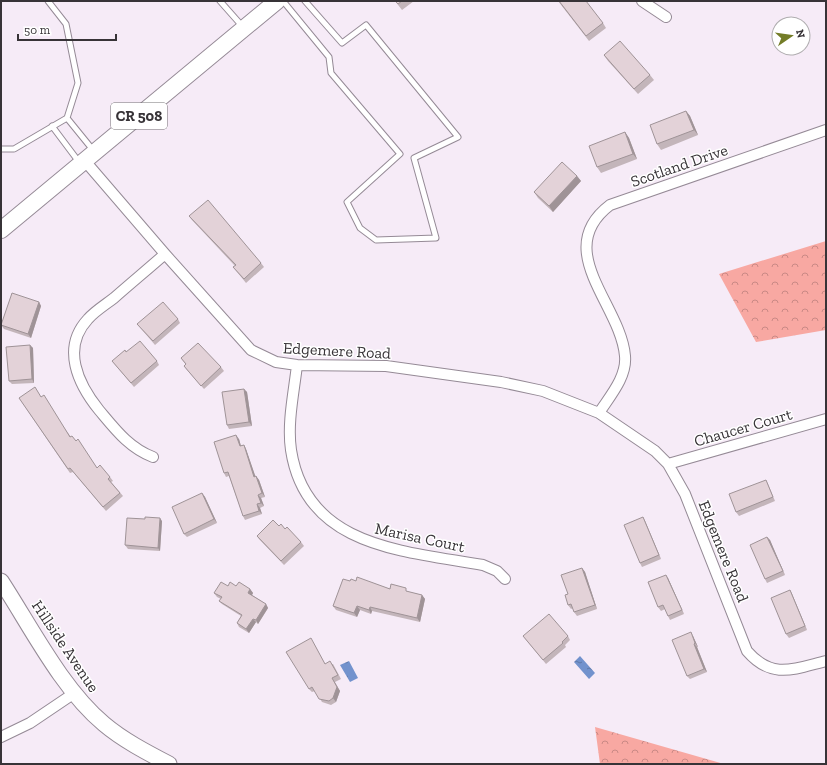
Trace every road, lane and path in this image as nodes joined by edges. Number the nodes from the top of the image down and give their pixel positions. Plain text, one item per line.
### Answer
1 (48, 1) edge
2 (220, 1) edge
3 (277, 1) edge
4 (283, 1) edge
5 (306, 1) edge
6 (642, 1) edge
7 (666, 17) dead end
8 (244, 29) junction
9 (67, 118) junction
10 (52, 126) junction
11 (826, 130) edge
12 (1, 149) edge
13 (87, 159) junction
14 (1, 230) edge
15 (165, 254) junction
16 (297, 365) junction
17 (598, 413) junction
18 (826, 419) edge
19 (153, 457) dead end
20 (668, 464) junction
21 (505, 579) dead end
22 (1, 581) edge
23 (826, 661) edge
24 (73, 694) junction
25 (1, 737) edge
26 (168, 764) edge

1 - 9 lane
2 - 8 lane
3 - 8 main road, CR 508
4 - 5 lane
6 - 7 street
8 - 13 main road, CR 508
9 - 10 lane
9 - 13 lane
10 - 12 lane
10 - 13 lane
11 - 17 street, Scotland Drive
13 - 14 main road, CR 508
13 - 15 street, Edgemere Road
15 - 16 street, Edgemere Road
15 - 19 street
16 - 17 street, Edgemere Road
16 - 21 street, Marisa Court
17 - 20 street, Edgemere Road
18 - 20 street, Chaucer Court
20 - 23 street, Edgemere Road
22 - 24 street, Hillside Avenue
24 - 25 street
24 - 26 street, Hillside Avenue

